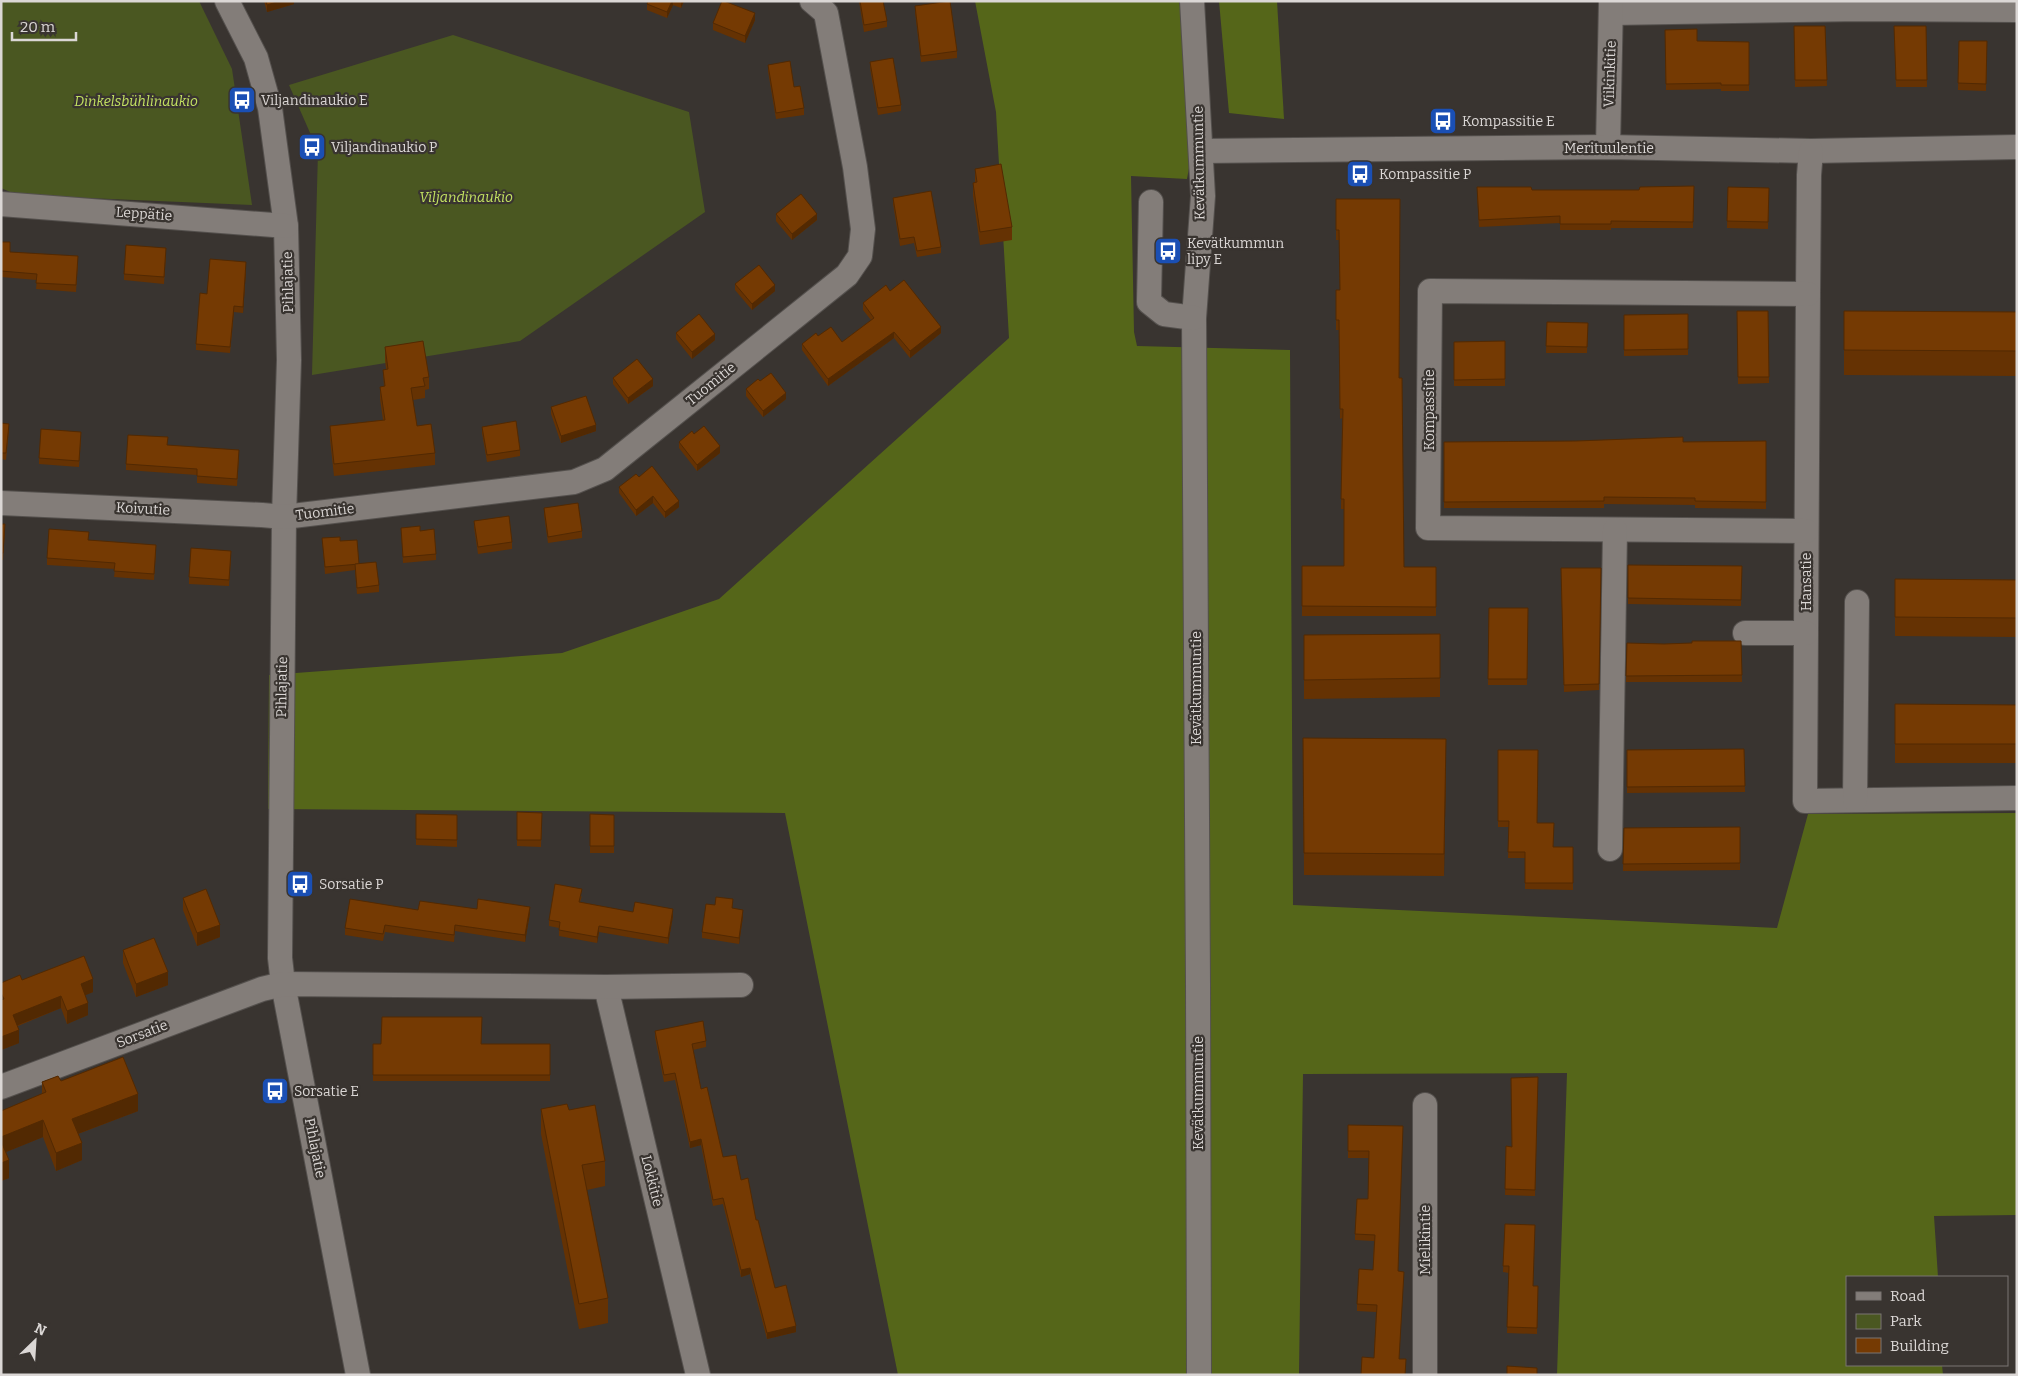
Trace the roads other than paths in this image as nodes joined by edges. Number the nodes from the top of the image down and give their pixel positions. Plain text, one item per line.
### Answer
1 (227, 1) edge
2 (812, 1) edge
3 (1192, 1) edge
4 (1611, 7) edge
5 (1714, 7) edge
6 (2017, 10) edge
7 (1608, 147) junction
8 (2017, 147) edge
9 (1201, 151) junction
10 (1811, 151) junction
11 (1151, 202) dead end
12 (1, 204) edge
13 (286, 226) junction
14 (1808, 294) junction
15 (1194, 318) junction
16 (1, 503) edge
17 (284, 517) junction
18 (1615, 530) junction
19 (1806, 531) junction
20 (1857, 602) dead end
21 (1745, 633) dead end
22 (1806, 634) junction
23 (2017, 798) edge
24 (1855, 800) junction
25 (1610, 849) dead end
26 (283, 984) junction
27 (741, 985) dead end
28 (606, 987) junction
29 (1, 1087) edge
30 (1425, 1104) dead end
31 (358, 1375) edge
32 (698, 1375) edge
33 (1199, 1375) edge
34 (1425, 1375) edge

1 - 13 street, Pihlajatie
2 - 17 street, Tuomitie
3 - 9 street, Kevätkummuntie
4 - 5 street
4 - 7 street, Viikinkitie
5 - 6 street
7 - 9 street, Merituulentie
7 - 10 street, Merituulentie
8 - 10 street, Merituulentie
9 - 15 street, Kevätkummuntie
10 - 14 street, Hansatie
11 - 15 street
12 - 13 street, Leppätie
13 - 17 street, Pihlajatie
14 - 18 street, Kompassitie
14 - 19 street, Hansatie
15 - 33 street, Kevätkummuntie
16 - 17 street, Koivutie
17 - 26 street, Pihlajatie
18 - 19 street, Kompassitie
18 - 25 street
19 - 22 street, Hansatie
20 - 24 street
21 - 22 street
22 - 24 street, Hansatie
23 - 24 street, Hansatie
26 - 28 street
26 - 29 street, Sorsatie
26 - 31 street, Pihlajatie
27 - 28 street
28 - 32 street, Lokkitie
30 - 34 street, Mielikintie

